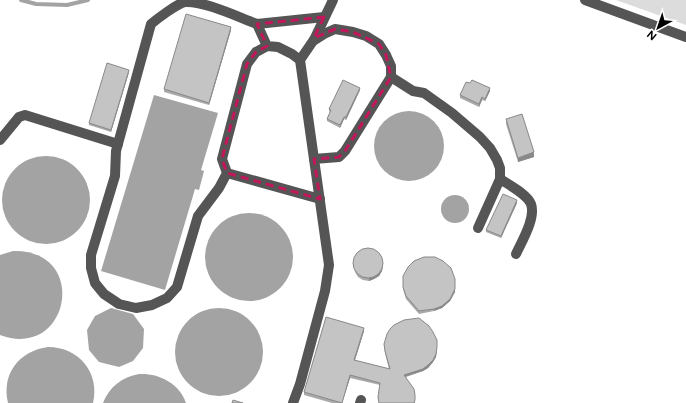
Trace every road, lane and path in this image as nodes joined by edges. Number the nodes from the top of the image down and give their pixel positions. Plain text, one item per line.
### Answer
1 (334, 0) edge
2 (585, 0) edge
3 (324, 18) junction
4 (257, 24) junction
5 (686, 37) edge
6 (313, 41) junction
7 (268, 46) junction
8 (300, 60) junction
9 (391, 77) junction
10 (0, 140) edge
11 (118, 144) junction
12 (314, 159) junction
13 (227, 173) junction
14 (500, 179) junction
15 (320, 199) junction
16 (478, 228) dead end
17 (516, 254) dead end
18 (293, 403) edge

1 - 3 street
2 - 5 street
3 - 4 street
3 - 6 street
4 - 7 street
4 - 11 street
6 - 8 street
6 - 9 street
7 - 8 street
7 - 13 street
8 - 12 street
9 - 12 street
9 - 14 street
10 - 11 street
11 - 13 street
12 - 15 street
13 - 15 street
14 - 16 street
14 - 17 street
15 - 18 street

